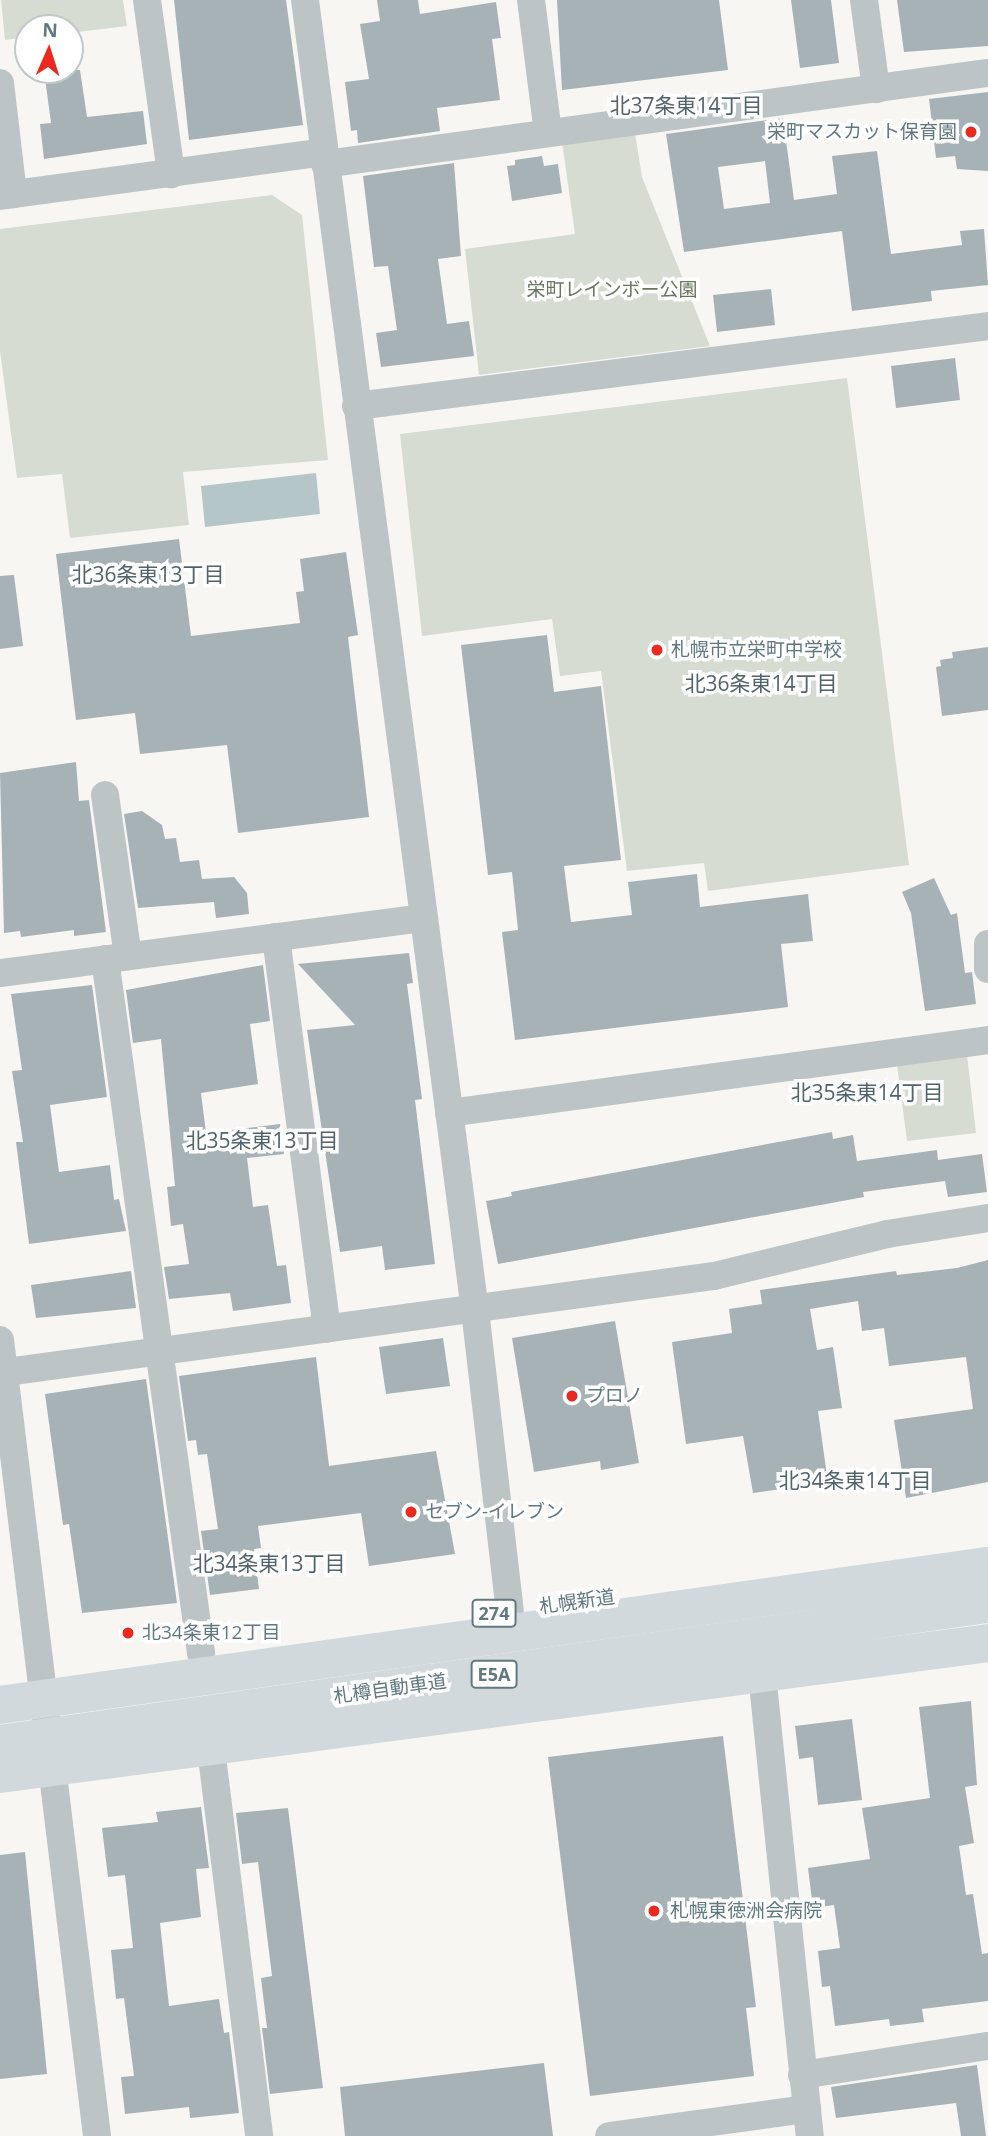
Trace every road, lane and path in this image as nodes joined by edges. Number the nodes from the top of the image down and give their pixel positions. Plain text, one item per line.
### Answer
1 (147, 0) edge
2 (305, 0) edge
3 (531, 0) edge
4 (864, 0) edge
5 (988, 73) edge
6 (0, 83) edge
7 (876, 89) junction
8 (548, 132) junction
9 (324, 158) junction
10 (171, 174) junction
11 (7, 195) edge
12 (988, 326) edge
13 (356, 406) junction
14 (105, 795) dead end
15 (422, 918) junction
16 (276, 937) junction
17 (988, 944) edge
18 (117, 958) junction
19 (988, 969) edge
20 (0, 973) edge
21 (988, 1040) edge
22 (449, 1113) junction
23 (988, 1218) edge
24 (475, 1310) junction
25 (327, 1329) junction
26 (0, 1340) edge
27 (158, 1352) junction
28 (2, 1373) edge
29 (988, 1547) edge
30 (988, 1566) edge
31 (988, 1604) edge
32 (510, 1611) junction
33 (988, 1643) edge
34 (201, 1653) junction
35 (42, 1674) junction
36 (762, 1674) junction
37 (0, 1680) edge
38 (0, 1705) edge
39 (0, 1744) edge
40 (211, 1749) junction
41 (55, 1766) junction
42 (0, 1774) edge
43 (988, 2046) edge
44 (802, 2075) junction
45 (808, 2122) edge
46 (693, 2130) edge
47 (97, 2136) edge
48 (259, 2136) edge
49 (610, 2136) edge

1 - 10 street
2 - 9 street
3 - 8 street
4 - 7 street
5 - 7 street
6 - 11 street
7 - 8 street
8 - 9 street
9 - 10 street
9 - 13 street
10 - 11 street
12 - 13 street
13 - 15 street
14 - 18 street
15 - 16 street
15 - 22 street
16 - 18 street
16 - 25 street
17 - 19 street
18 - 20 street
18 - 27 street
21 - 22 street
22 - 24 street
23 - 24 street
24 - 25 street
24 - 32 street
25 - 27 street
26 - 28 street
27 - 28 street
27 - 34 street
28 - 35 street
29 - 32 highway, 札幌新道 / 274
30 - 38 highway, 札樽自動車道 / E5A
31 - 39 highway, 札樽自動車道 / E5A
32 - 34 highway, 札幌新道 / 274
33 - 36 highway
34 - 35 highway, 札幌新道 / 274
35 - 37 highway, 札幌新道 / 274
35 - 41 street
36 - 40 highway
36 - 44 street
40 - 41 highway
40 - 48 street
41 - 42 highway
41 - 47 street
43 - 44 street
44 - 45 street
45 - 46 street
46 - 49 street

